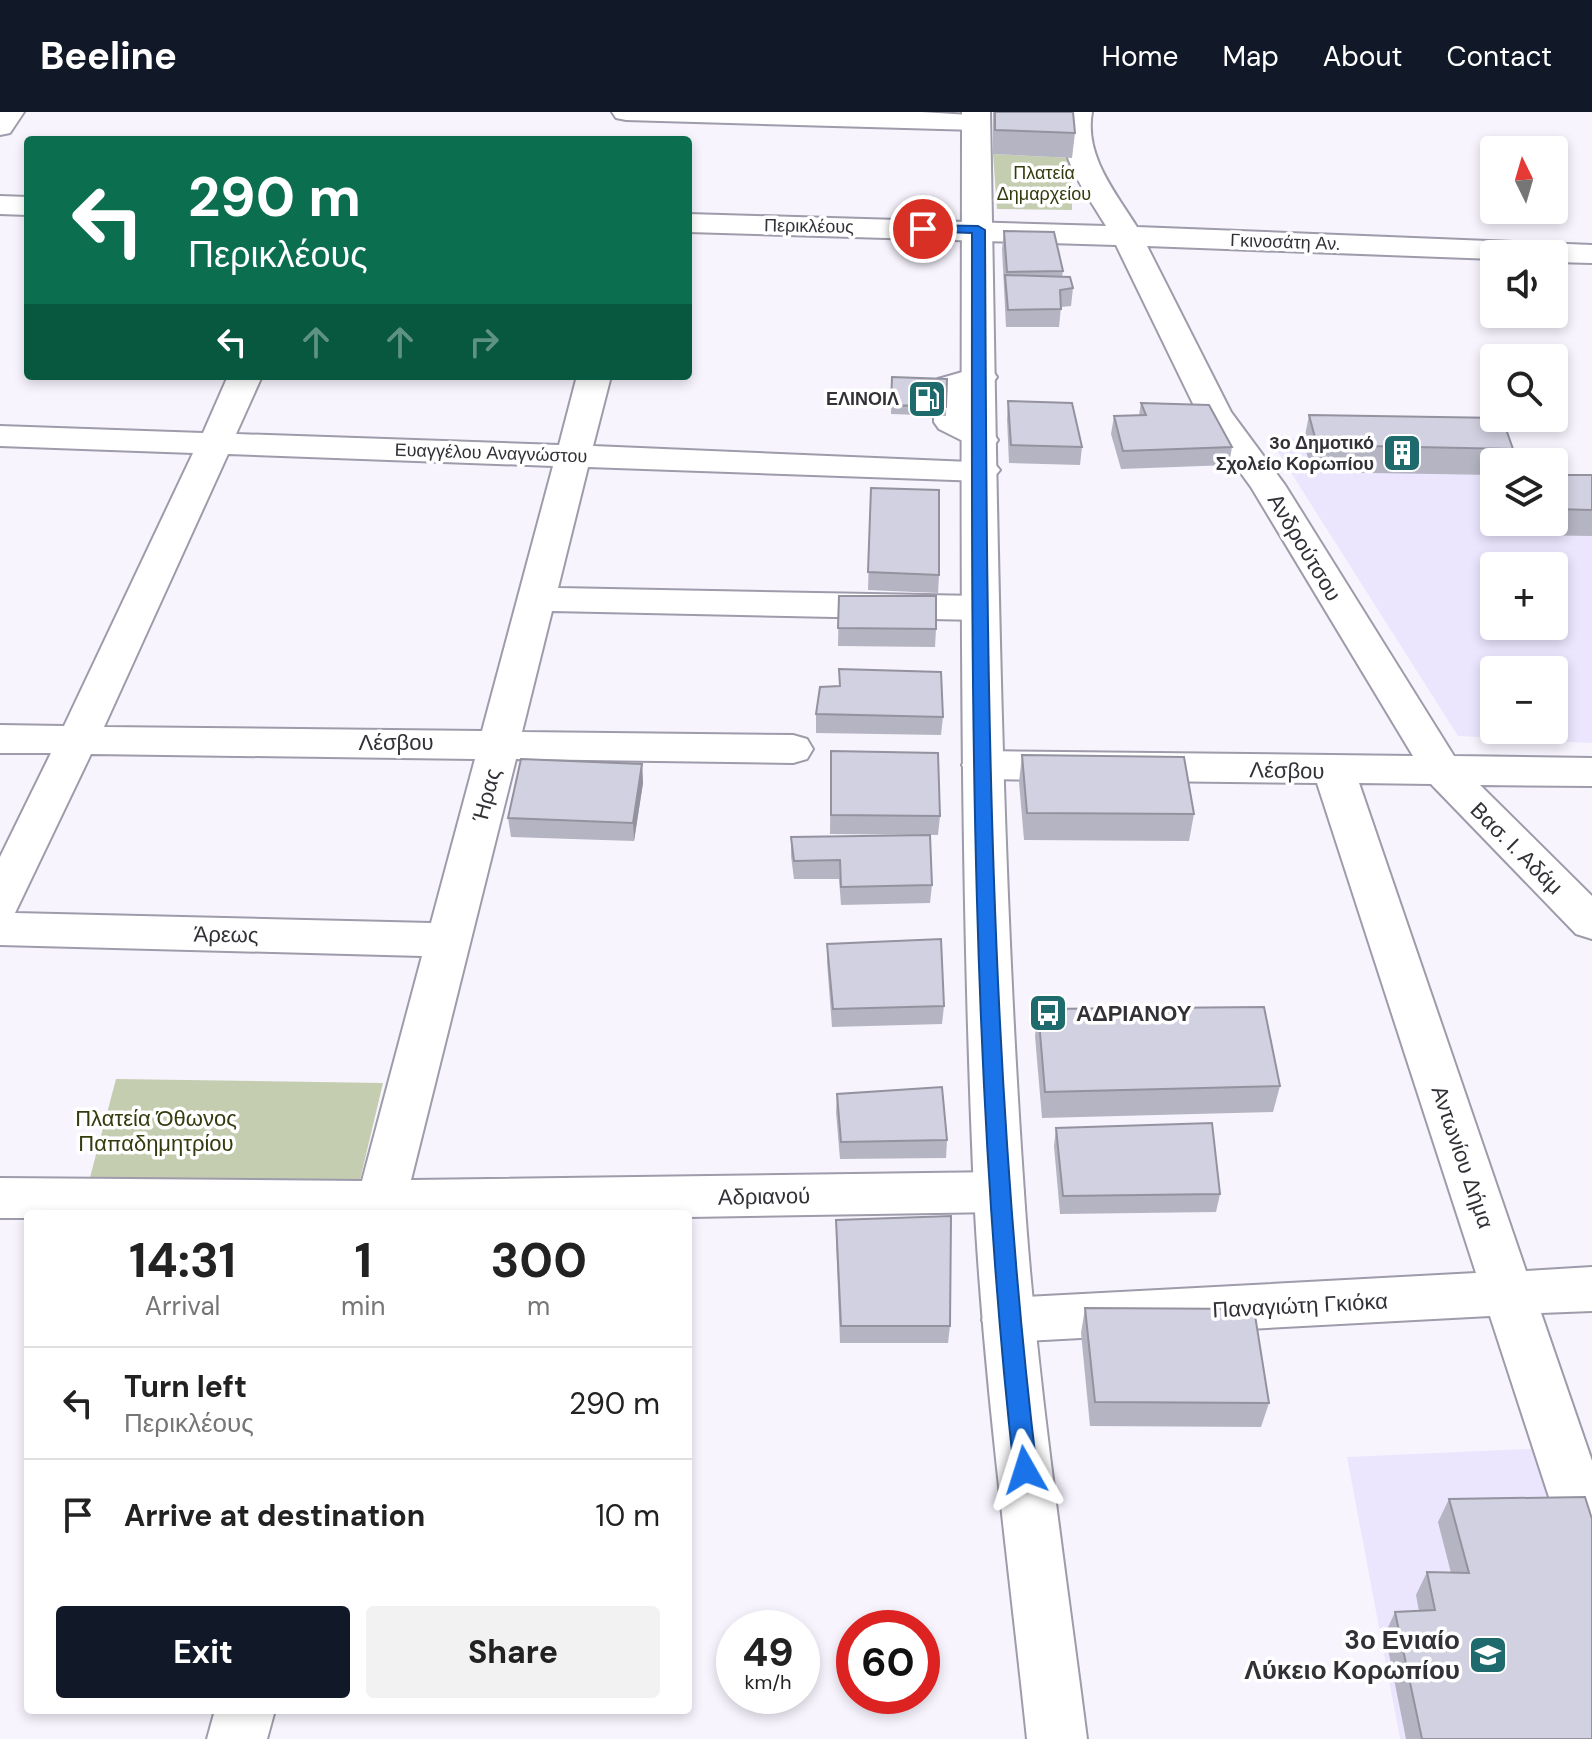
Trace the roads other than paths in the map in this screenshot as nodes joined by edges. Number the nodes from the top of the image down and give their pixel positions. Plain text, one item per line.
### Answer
1 (10, 112) edge
2 (626, 112) edge
3 (654, 112) edge
4 (1078, 112) edge
5 (976, 117) edge
6 (0, 127) edge
7 (649, 136) edge
8 (0, 205) edge
9 (24, 206) edge
10 (692, 223) edge
11 (978, 230) junction
12 (1127, 236) junction
13 (1592, 254) edge
14 (243, 380) edge
15 (593, 380) edge
16 (0, 436) edge
17 (215, 444) junction
18 (981, 455) junction
19 (576, 456) junction
20 (539, 599) junction
21 (979, 608) junction
22 (0, 739) edge
23 (76, 739) junction
24 (500, 743) junction
25 (793, 749) dead end
26 (982, 765) junction
27 (1334, 771) junction
28 (1443, 772) junction
29 (1592, 772) edge
30 (0, 902) edge
31 (1592, 923) edge
32 (0, 929) edge
33 (451, 940) junction
34 (999, 1192) junction
35 (0, 1198) edge
36 (380, 1208) edge
37 (1592, 1289) edge
38 (1509, 1294) junction
39 (1008, 1320) junction
40 (1592, 1543) edge
41 (244, 1714) edge
42 (237, 1739) edge
43 (1057, 1739) edge

1 - 6 street
2 - 3 street
3 - 5 street
3 - 7 street
4 - 12 street, Ανδρούτσου
5 - 11 street
8 - 9 street
10 - 11 street, Περικλέους
11 - 12 street, Γκινοσάτη Αν.
11 - 18 street
12 - 13 street, Γκινοσάτη Αν.
12 - 28 street, Ανδρούτσου
14 - 17 street
15 - 19 street, Ήρας
16 - 17 street, Ευαγγέλου Αναγνώστου
17 - 19 street, Ευαγγέλου Αναγνώστου
17 - 23 street
18 - 19 street, Ευαγγέλου Αναγνώστου
18 - 21 street
19 - 20 street, Ήρας
20 - 21 street
20 - 24 street, Ήρας
21 - 26 street
22 - 23 street, Λέσβου
23 - 24 street, Λέσβου
23 - 30 street
24 - 25 street, Λέσβου
24 - 33 street, Ήρας
26 - 27 street, Λέσβου
26 - 34 street
27 - 28 street, Λέσβου
27 - 38 street, Αντωνίου Δήμα
28 - 29 street, Λέσβου
28 - 31 street, Βασ. Ι. Αδάμ
32 - 33 street, Άρεως
33 - 36 street, Ήρας
34 - 36 street, Αδριανού
34 - 39 street
35 - 36 street, Αδριανού
37 - 38 street, Παναγιώτη Γκιόκα
38 - 39 street, Παναγιώτη Γκιόκα
38 - 40 street, Αντωνίου Δήμα
39 - 43 street
41 - 42 street

